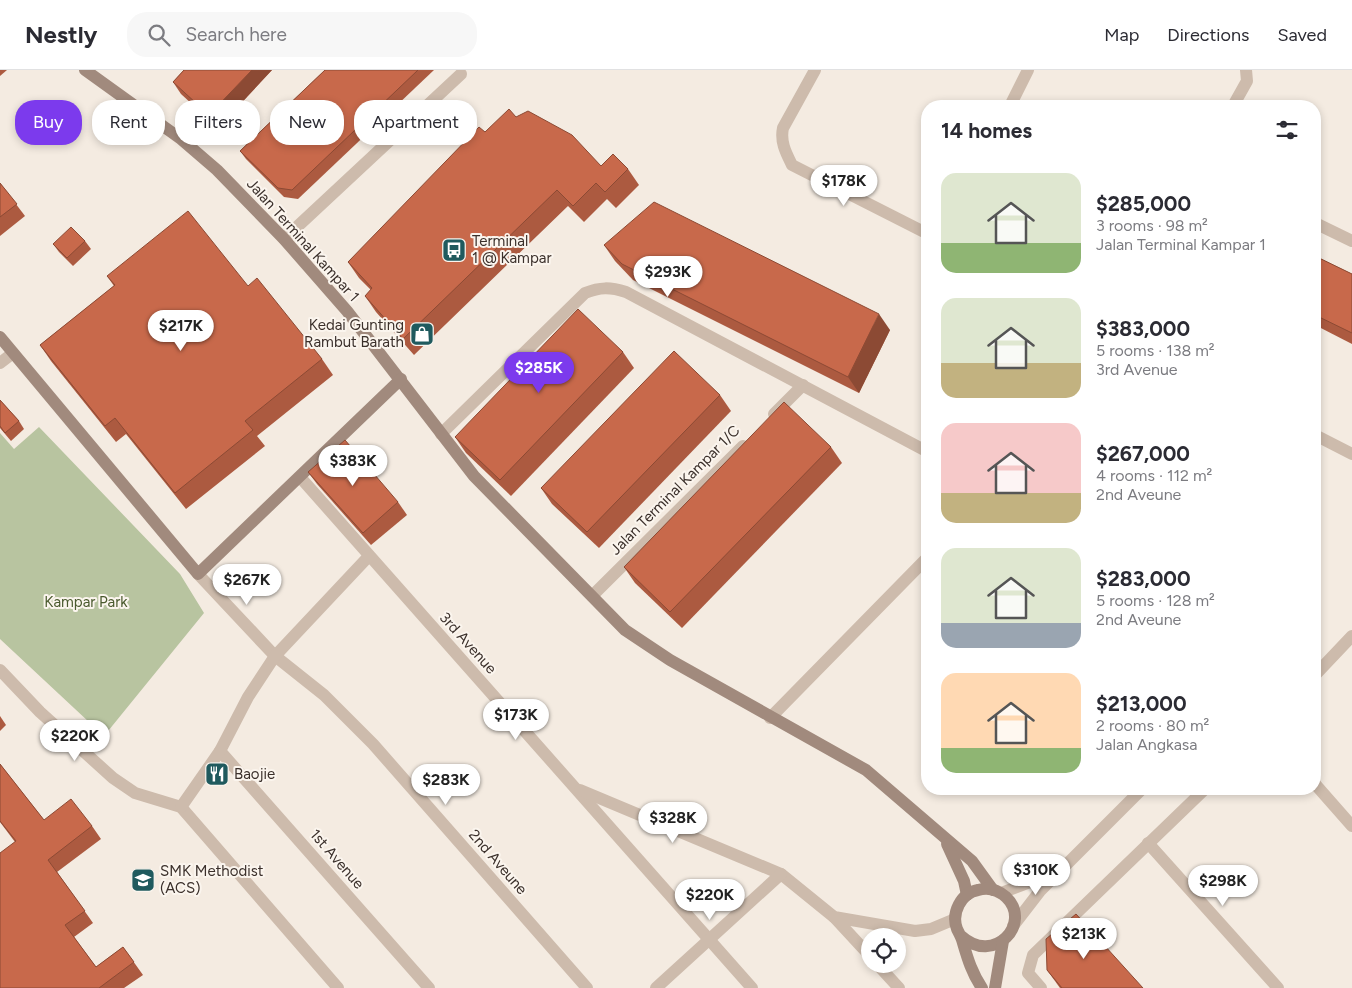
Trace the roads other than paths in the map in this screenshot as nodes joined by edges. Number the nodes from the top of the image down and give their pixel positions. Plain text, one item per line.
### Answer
1 (85, 70) edge
2 (815, 70) edge
3 (1028, 70) edge
4 (1246, 70) edge
5 (461, 74) dead end
6 (1013, 100) edge
7 (1236, 100) edge
8 (1321, 226) edge
9 (921, 230) edge
10 (284, 239) junction
11 (1352, 241) edge
12 (0, 337) edge
13 (13, 353) junction
14 (0, 363) edge
15 (401, 379) junction
16 (803, 385) junction
17 (768, 420) edge
18 (441, 434) junction
19 (754, 435) edge
20 (1321, 438) edge
21 (921, 448) edge
22 (1352, 454) edge
23 (300, 477) junction
24 (369, 556) junction
25 (921, 564) edge
26 (198, 574) junction
27 (592, 596) junction
28 (1352, 636) edge
29 (275, 656) junction
30 (1321, 669) edge
31 (0, 670) edge
32 (770, 718) junction
33 (220, 751) junction
34 (576, 788) junction
35 (1321, 791) edge
36 (1136, 795) edge
37 (1199, 795) edge
38 (181, 807) junction
39 (1352, 826) edge
40 (943, 838) junction
41 (1148, 843) junction
42 (1061, 870) junction
43 (781, 874) junction
44 (997, 892) junction
45 (966, 895) junction
46 (834, 917) junction
47 (955, 919) junction
48 (1013, 926) junction
49 (961, 936) junction
50 (710, 939) junction
51 (1003, 941) junction
52 (861, 946) edge
53 (885, 973) edge
54 (338, 988) edge
55 (430, 988) edge
56 (587, 988) edge
57 (656, 988) edge
58 (752, 988) edge
59 (899, 988) edge
60 (982, 988) edge
61 (995, 988) edge
62 (1041, 988) edge
63 (1278, 988) edge

1 - 10 street, Jalan Terminal Kampar 1
2 - 9 street
3 - 6 street
4 - 7 street
5 - 10 street
8 - 11 street
10 - 15 street, Jalan Terminal Kampar 1
12 - 13 street
13 - 14 street
13 - 26 street
15 - 18 street, Jalan Terminal Kampar 1
15 - 23 street
16 - 17 street
16 - 18 street
16 - 21 street
18 - 27 street, Jalan Terminal Kampar 1
19 - 27 street, Jalan Terminal Kampar 1/C
20 - 22 street
23 - 24 street, 3rd Avenue
23 - 26 street
24 - 29 street
24 - 34 street, 3rd Avenue
25 - 32 street
26 - 29 street, 2nd Aveune
27 - 32 street, Jalan Terminal Kampar 1
28 - 30 street
29 - 33 street
29 - 56 street, 2nd Aveune
31 - 38 street
32 - 40 street, Jalan Terminal Kampar 1
33 - 38 street
33 - 55 street, 1st Avenue
34 - 43 street
34 - 50 street, 3rd Avenue
35 - 39 street
36 - 42 street
37 - 41 street
38 - 54 street
40 - 44 street, Jalan Terminal Kampar 1
40 - 45 street
41 - 62 street
41 - 63 street
42 - 44 street
42 - 48 street
43 - 46 street
43 - 50 street
44 - 45 street
44 - 48 street
45 - 47 street
46 - 47 street
46 - 52 street
47 - 49 street
48 - 51 street
49 - 51 street
49 - 60 street
50 - 57 street
50 - 58 street, 3rd Avenue
51 - 61 street
53 - 59 street

